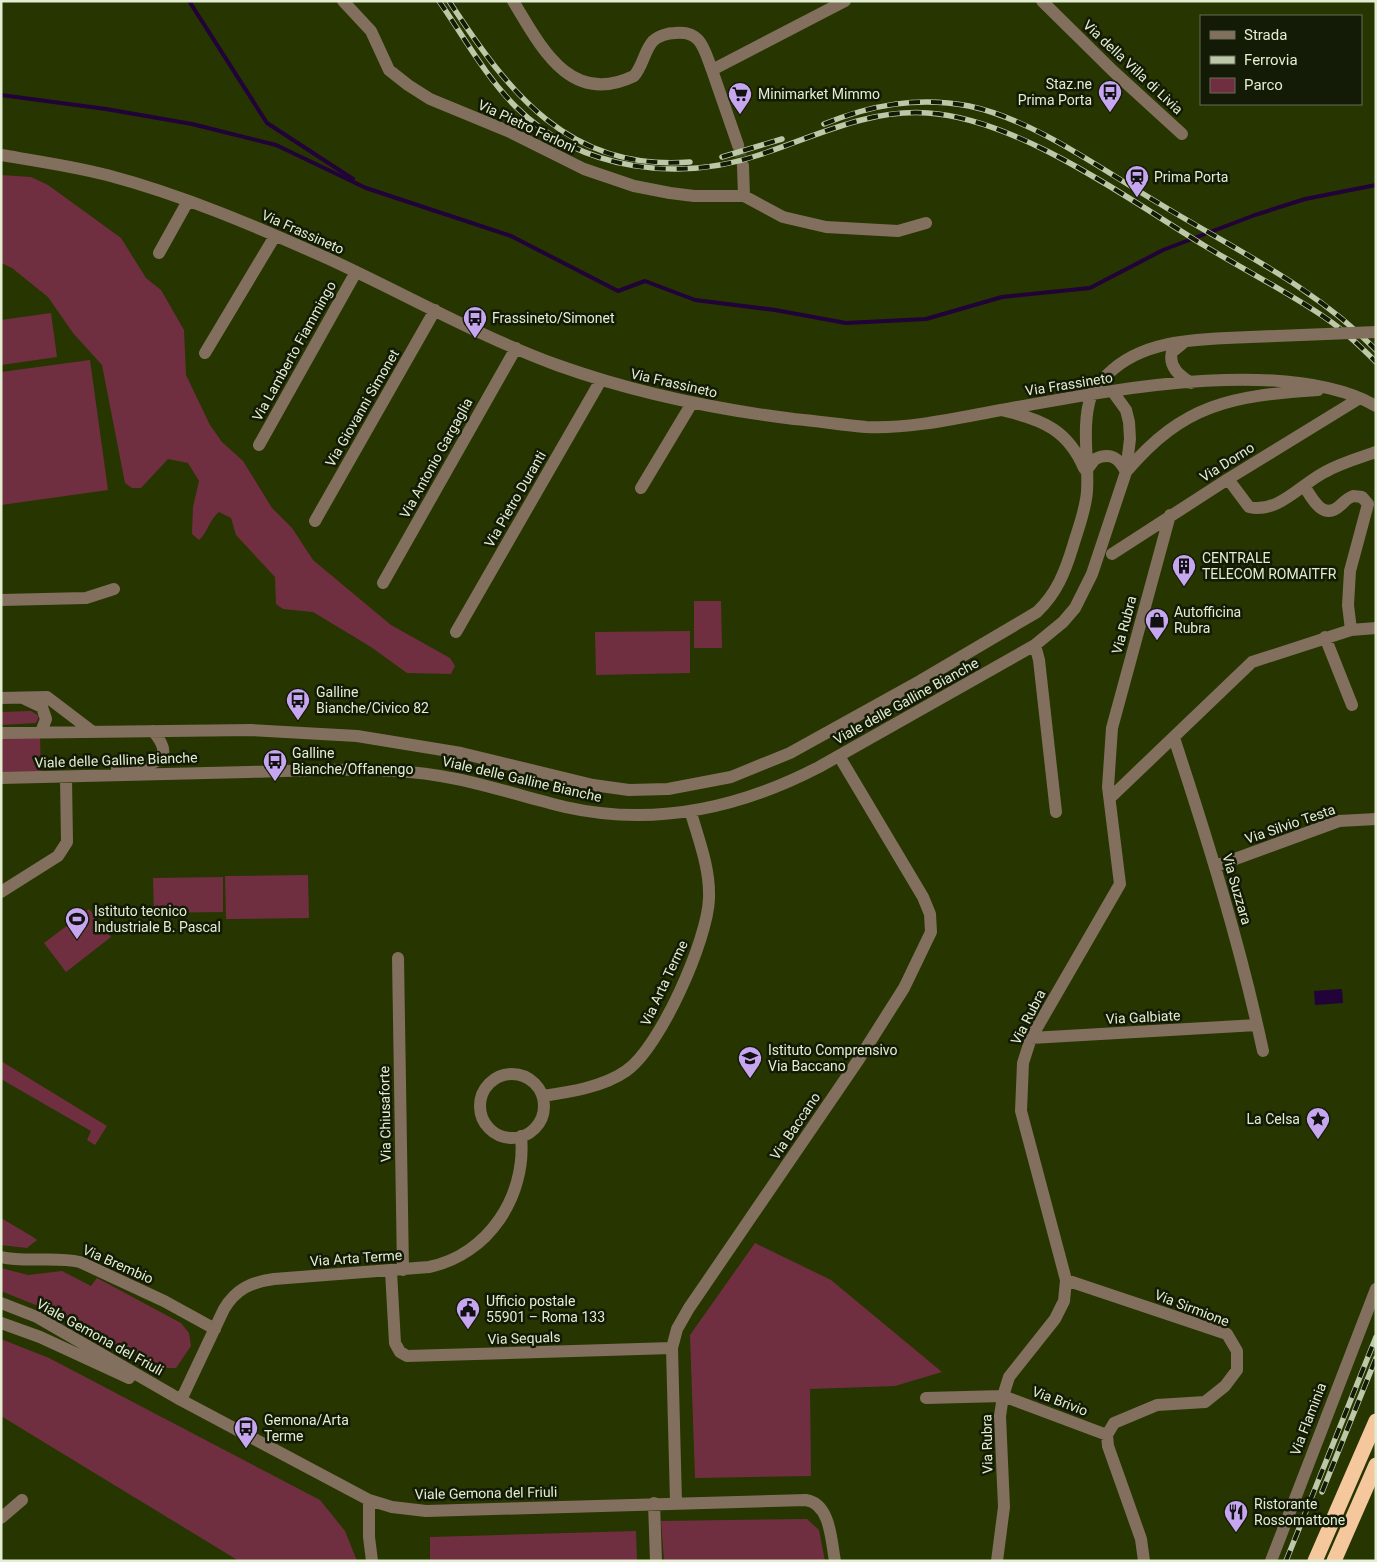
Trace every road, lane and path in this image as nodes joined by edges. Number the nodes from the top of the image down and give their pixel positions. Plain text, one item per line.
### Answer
1 (343, 1) edge
2 (513, 1) edge
3 (846, 1) edge
4 (1042, 1) edge
5 (712, 70) junction
6 (1182, 134) dead end
7 (738, 145) tunnel mouth
8 (1, 155) edge
9 (743, 166) tunnel mouth
10 (744, 196) junction
11 (188, 201) junction
12 (926, 223) dead end
13 (275, 236) junction
14 (159, 253) dead end
15 (356, 272) junction
16 (435, 310) junction
17 (1376, 332) edge
18 (1183, 343) junction
19 (516, 348) junction
20 (205, 353) dead end
21 (601, 380) junction
22 (1191, 383) junction
23 (1332, 389) junction
24 (1113, 392) junction
25 (1091, 395) junction
26 (1360, 398) junction
27 (692, 403) junction
28 (1376, 406) edge
29 (1001, 410) junction
30 (259, 445) dead end
31 (1376, 452) edge
32 (1126, 472) junction
33 (1086, 473) junction
34 (1228, 479) junction
35 (1304, 486) junction
36 (641, 488) dead end
37 (1170, 515) junction
38 (315, 521) dead end
39 (1112, 554) dead end
40 (383, 583) dead end
41 (114, 588) dead end
42 (1, 600) edge
43 (1376, 628) edge
44 (1351, 630) junction
45 (456, 632) dead end
46 (1325, 637) junction
47 (1035, 645) junction
48 (1, 698) edge
49 (21, 698) junction
50 (1352, 705) dead end
51 (42, 732) junction
52 (93, 732) junction
53 (153, 732) junction
54 (1, 733) edge
55 (1174, 738) junction
56 (839, 756) junction
57 (101, 776) junction
58 (66, 777) junction
59 (1, 778) edge
60 (1110, 798) junction
61 (1056, 812) dead end
62 (691, 813) junction
63 (1376, 819) edge
64 (1216, 866) junction
65 (1, 892) edge
66 (398, 958) dead end
67 (1257, 1025) junction
68 (1031, 1038) junction
69 (1263, 1051) dead end
70 (543, 1096) junction
71 (520, 1136) junction
72 (1, 1257) edge
73 (397, 1270) junction
74 (1066, 1280) junction
75 (1376, 1289) edge
76 (1, 1303) edge
77 (1, 1323) edge
78 (215, 1329) junction
79 (672, 1348) junction
80 (1003, 1396) junction
81 (926, 1398) dead end
82 (181, 1400) junction
83 (1376, 1421) edge
84 (1107, 1435) junction
85 (1376, 1465) edge
86 (22, 1500) dead end
87 (370, 1500) junction
88 (676, 1502) junction
89 (654, 1503) junction
90 (1, 1518) edge
91 (372, 1561) edge
92 (656, 1561) edge
93 (836, 1561) edge
94 (997, 1561) edge
95 (1144, 1561) edge
96 (1271, 1561) edge
97 (1315, 1561) edge
98 (1334, 1561) edge

1 - 10 street, Via Pietro Ferloni
2 - 5 street
3 - 5 street
4 - 6 street, Via della Villa di Livia
5 - 7 street
8 - 11 street, Via Frassineto
9 - 10 street
10 - 12 street
11 - 13 street, Via Frassineto
11 - 14 street
13 - 15 street, Via Frassineto
13 - 20 street
15 - 16 street, Via Frassineto
15 - 30 street, Via Lamberto Fiammingo
16 - 19 street, Via Frassineto
16 - 38 street, Via Giovanni Simonet
17 - 18 street, bridge
18 - 22 street
18 - 25 street
19 - 21 street, Via Frassineto
19 - 40 street, Via Antonio Gargaglia
21 - 27 street, Via Frassineto
21 - 45 street, Via Pietro Duranti
22 - 23 street, Via Frassineto
22 - 24 street, Via Frassineto
23 - 26 street, Via Frassineto
23 - 32 street, Viale delle Galline Bianche
24 - 25 street, Via Frassineto
24 - 32 street, Viale delle Galline Bianche
25 - 29 street, Via Frassineto
25 - 33 street, Viale delle Galline Bianche
26 - 28 street, Via Frassineto
26 - 34 street, Via Dorno
27 - 29 street, Via Frassineto
27 - 36 street
29 - 33 street, Viale delle Galline Bianche
31 - 35 street
32 - 33 street
32 - 47 street, Viale delle Galline Bianche
33 - 53 street, Viale delle Galline Bianche
34 - 35 street
34 - 37 street, Via Dorno
35 - 44 street
37 - 39 street, Via Dorno
37 - 60 street, Via Rubra
41 - 42 street
43 - 44 street
44 - 46 street
46 - 50 street
46 - 55 street
47 - 56 street, Viale delle Galline Bianche
47 - 61 street
48 - 49 street
49 - 51 street
49 - 52 street
51 - 52 street, Viale delle Galline Bianche
51 - 54 street, Viale delle Galline Bianche
52 - 53 street, Viale delle Galline Bianche
53 - 57 street
55 - 60 street
55 - 64 street, Via Suzzara
56 - 62 street, Viale delle Galline Bianche
56 - 79 street, Via Baccano
57 - 58 street, Viale delle Galline Bianche
57 - 62 street, Viale delle Galline Bianche
58 - 59 street, Viale delle Galline Bianche
58 - 65 street
60 - 68 street, Via Rubra
62 - 70 street, Via Arta Terme
63 - 64 street, Via Silvio Testa
64 - 67 street, Via Suzzara
66 - 73 street, Via Chiusaforte
67 - 68 street, Via Galbiate
67 - 69 street, Via Suzzara
68 - 74 street, Via Rubra
70 - 71 street
70 - 71 street
71 - 73 street, Via Arta Terme
72 - 78 street, Via Brembio
73 - 78 street, Via Arta Terme
73 - 79 street, Via Sequals
74 - 80 street, Via Rubra
74 - 84 street, Via Sirmione
75 - 96 street, Via Flaminia
76 - 82 street, Viale Gemona del Friuli
77 - 82 street, Viale Gemona del Friuli
78 - 82 street, Via Arta Terme
79 - 88 street, Via Baccano
80 - 81 street
80 - 84 street, Via Brivio
80 - 94 street, Via Rubra
82 - 87 street, Viale Gemona del Friuli
83 - 97 highway
84 - 95 street
85 - 98 highway
86 - 90 street
87 - 89 street, Viale Gemona del Friuli
87 - 91 street
88 - 89 street, Viale Gemona del Friuli
88 - 93 street, Viale Gemona del Friuli
89 - 92 street

